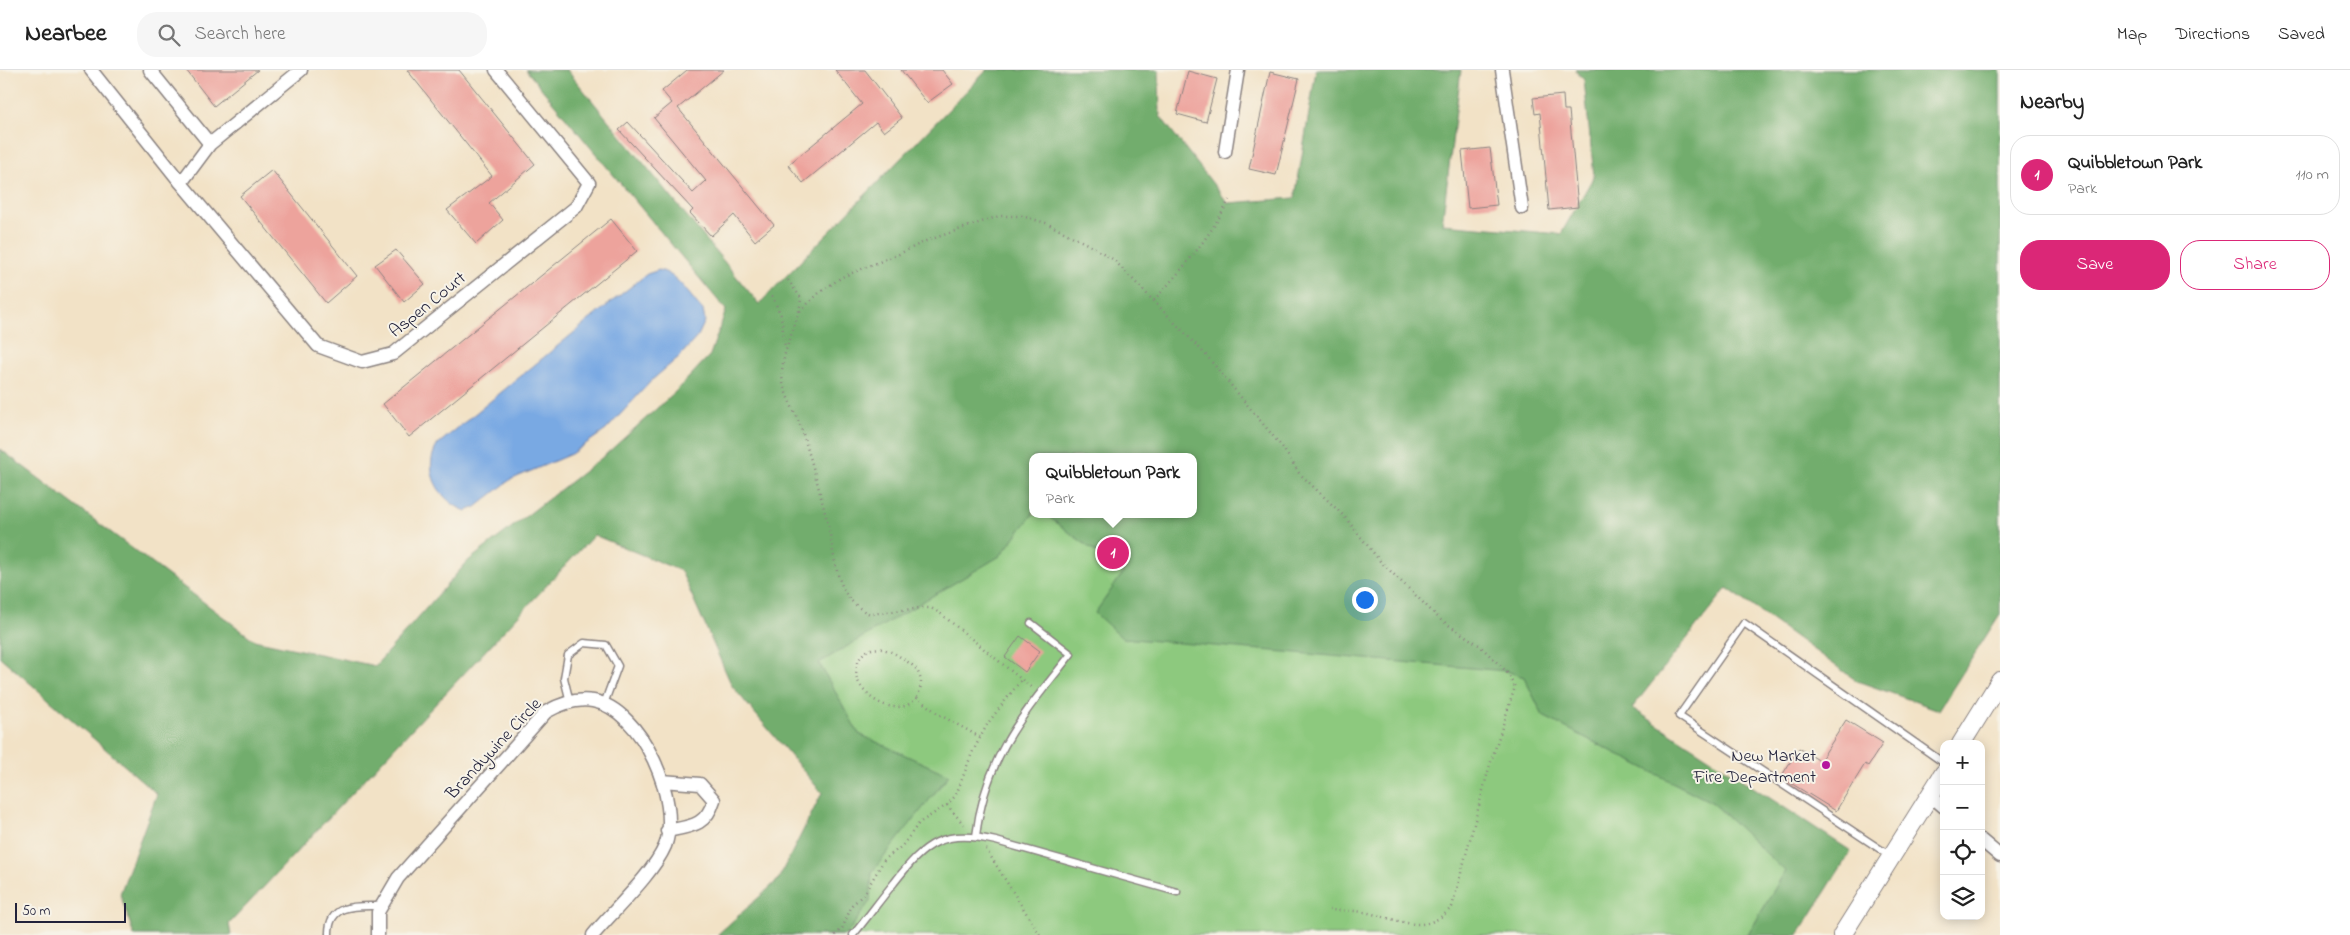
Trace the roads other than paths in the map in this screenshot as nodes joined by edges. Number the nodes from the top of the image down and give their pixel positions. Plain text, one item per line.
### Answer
1 (91, 70) edge
2 (150, 70) edge
3 (301, 70) edge
4 (496, 70) edge
5 (1238, 70) edge
6 (1502, 70) edge
7 (210, 144) junction
8 (1224, 152) dead end
9 (181, 183) junction
10 (1522, 208) dead end
11 (1031, 623) dead end
12 (2000, 681) edge
13 (570, 702) junction
14 (604, 704) junction
15 (1964, 740) edge
16 (1940, 760) edge
17 (1940, 779) edge
18 (662, 781) junction
19 (1930, 795) junction
20 (1940, 804) edge
21 (668, 831) junction
22 (976, 836) junction
23 (1985, 843) edge
24 (2000, 856) edge
25 (1891, 857) junction
26 (1177, 892) dead end
27 (382, 906) junction
28 (329, 935) edge
29 (378, 935) edge
30 (593, 935) edge
31 (853, 935) edge
32 (1842, 935) edge

1 - 9 street, Aspen Court
2 - 7 street
3 - 7 street
4 - 9 street, Aspen Court
5 - 8 street
6 - 10 street
7 - 9 street
11 - 22 lane
12 - 15 main road
13 - 14 street, Brandywine Circle
13 - 14 lane
13 - 27 street, Brandywine Circle
14 - 18 street, Brandywine Circle
16 - 25 lane
17 - 19 main road
18 - 21 street, Brandywine Circle
18 - 21 street
19 - 20 street
19 - 25 main road
21 - 30 street, Brandywine Circle
22 - 26 lane
22 - 31 lane
23 - 24 street
25 - 32 main road
27 - 28 lane
27 - 29 street, Brandywine Circle

